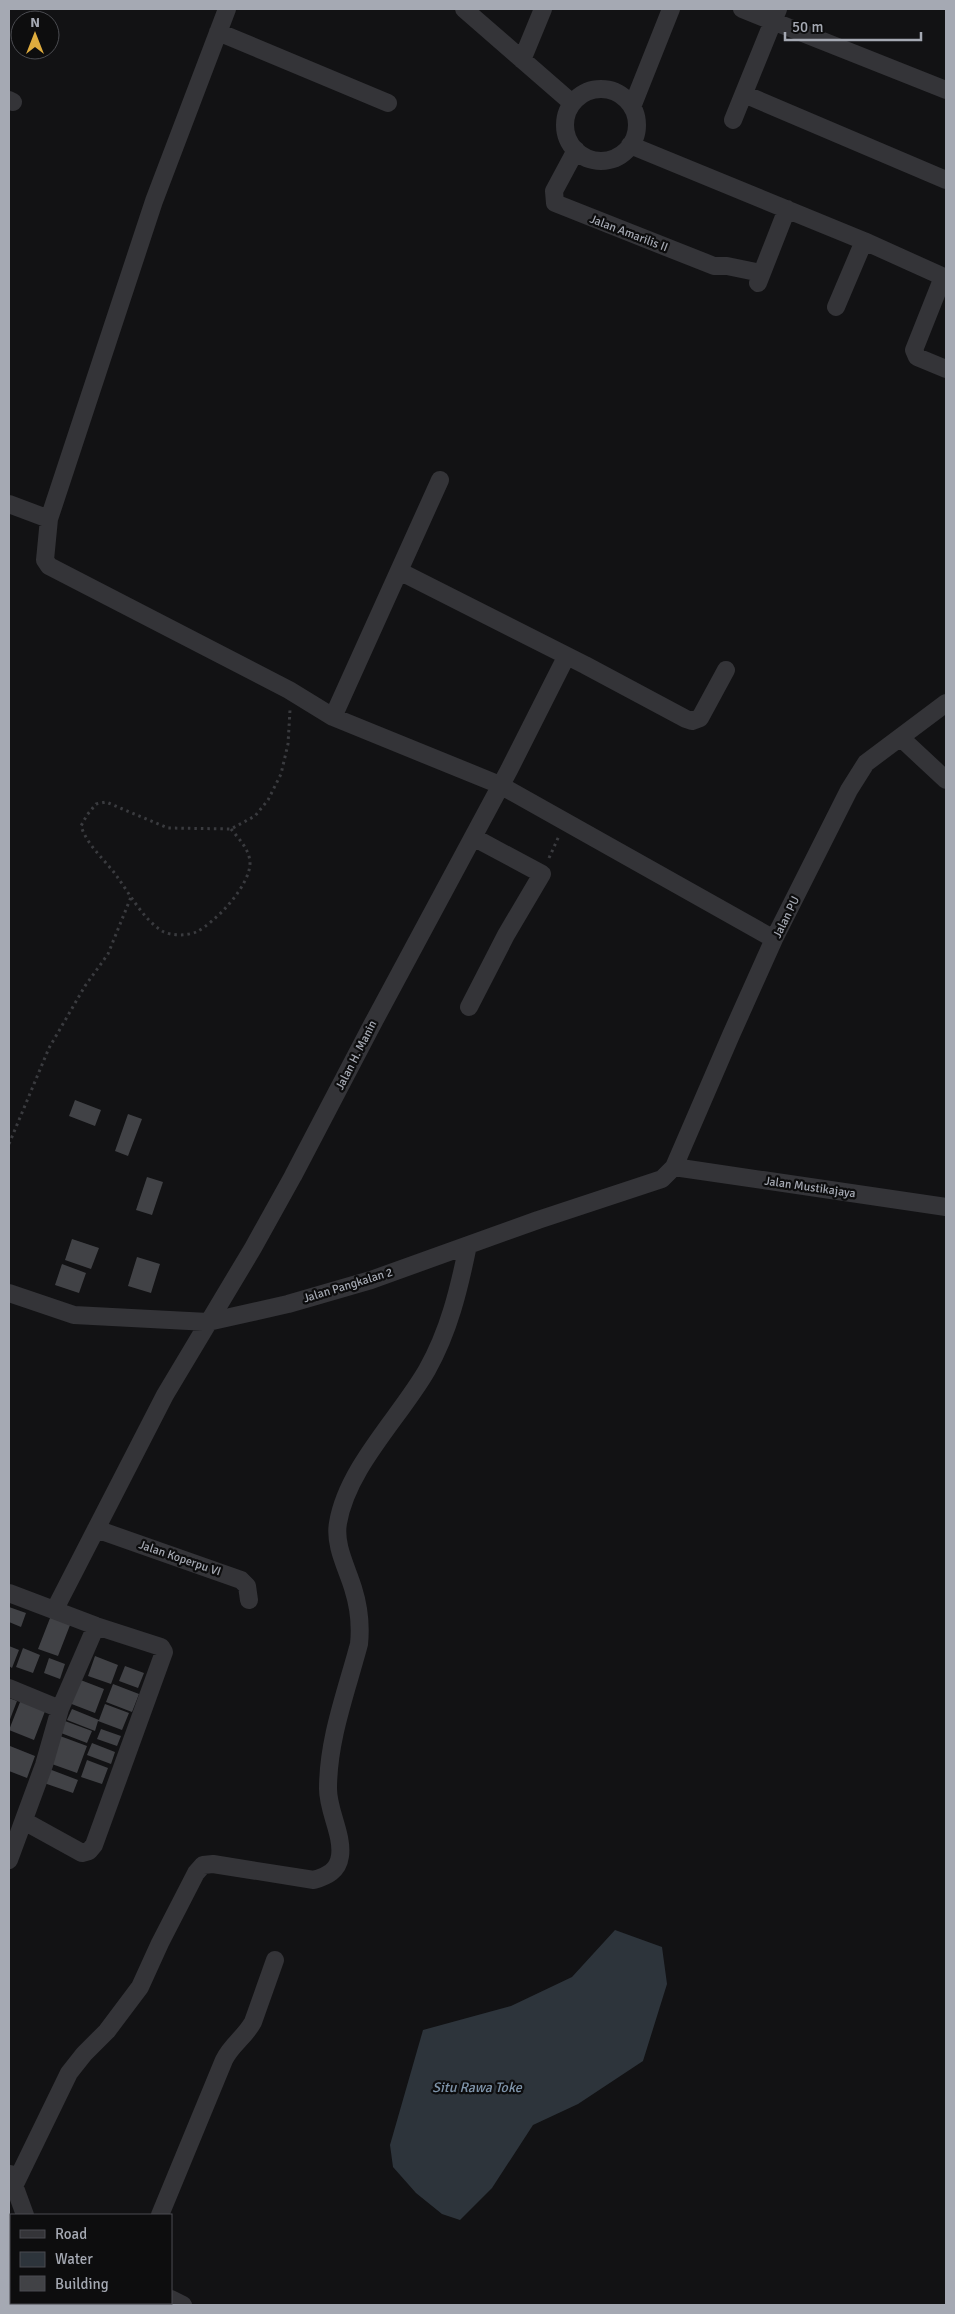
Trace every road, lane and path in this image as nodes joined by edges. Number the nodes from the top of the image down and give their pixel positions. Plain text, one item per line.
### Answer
1 (227, 9) edge
2 (464, 9) edge
3 (543, 9) edge
4 (671, 9) edge
5 (742, 9) edge
6 (776, 15) edge
7 (218, 32) junction
8 (522, 60) junction
9 (946, 90) edge
10 (744, 94) junction
11 (388, 102) dead end
12 (572, 103) junction
13 (632, 107) junction
14 (733, 120) dead end
15 (630, 146) junction
16 (576, 150) junction
17 (946, 180) edge
18 (787, 210) junction
19 (864, 241) junction
20 (945, 277) edge
21 (836, 307) dead end
22 (946, 369) edge
23 (440, 480) dead end
24 (9, 504) edge
25 (49, 519) junction
26 (399, 571) junction
27 (563, 663) dead end
28 (726, 670) dead end
29 (289, 690) junction
30 (946, 703) edge
31 (333, 716) junction
32 (901, 738) junction
33 (946, 780) edge
34 (500, 785) junction
35 (565, 822) junction
36 (231, 829) junction
37 (473, 837) junction
38 (542, 874) junction
39 (131, 896) junction
40 (774, 939) junction
41 (469, 1007) dead end
42 (9, 1144) edge
43 (674, 1167) junction
44 (946, 1207) edge
45 (468, 1245) junction
46 (9, 1293) edge
47 (208, 1322) junction
48 (96, 1529) junction
49 (9, 1593) edge
50 (248, 1600) dead end
51 (55, 1609) junction
52 (96, 1626) junction
53 (9, 1688) edge
54 (60, 1709) junction
55 (24, 1821) junction
56 (9, 1860) edge
57 (275, 1960) dead end
58 (12, 2178) edge
59 (24, 2214) edge
60 (160, 2214) edge

1 - 7 street
2 - 8 street
3 - 8 street
4 - 13 street
5 - 6 street
6 - 9 street
6 - 10 street
7 - 11 street
7 - 25 street
8 - 12 street
10 - 14 street
10 - 17 street
12 - 13 street
12 - 16 street
13 - 15 street
15 - 16 street
15 - 18 street
16 - 18 street, Jalan Amarilis II
18 - 19 street
19 - 20 street
19 - 21 street
20 - 22 street
23 - 26 street
24 - 25 street
25 - 29 street
26 - 28 street
26 - 31 street
27 - 34 street, Jalan H. Manin
29 - 31 street
29 - 36 path
30 - 32 street, Jalan PU
31 - 34 street
32 - 33 street
32 - 40 street, Jalan PU
34 - 35 street
34 - 37 street, Jalan H. Manin
35 - 38 path
35 - 40 street
36 - 39 path
36 - 39 path
37 - 38 street
37 - 47 street, Jalan H. Manin
38 - 41 street
39 - 42 path
40 - 43 street, Jalan PU
43 - 44 street, Jalan Mustikajaya
43 - 45 street, Jalan Pangkalan 2
45 - 47 street, Jalan Pangkalan 2
45 - 58 street
46 - 47 street, Jalan Pangkalan 2
47 - 48 street, Jalan H. Manin
48 - 50 street, Jalan Koperpu VI
48 - 51 street, Jalan H. Manin
49 - 51 street
51 - 52 street
52 - 54 street
52 - 55 street
53 - 54 street
54 - 55 street
55 - 56 street
57 - 60 street
58 - 59 street

